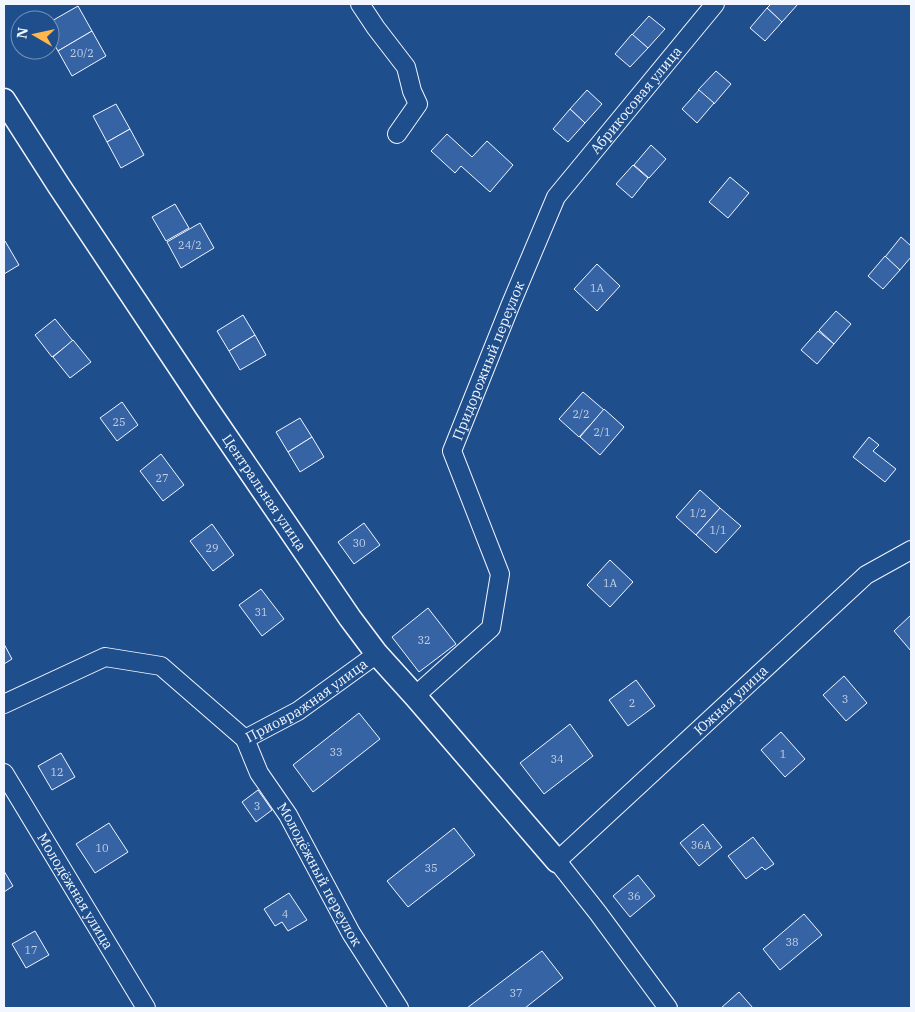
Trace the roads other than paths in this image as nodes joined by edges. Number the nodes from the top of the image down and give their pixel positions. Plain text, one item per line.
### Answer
1 (360, 4) edge
2 (715, 4) edge
3 (4, 100) edge
4 (398, 134) dead end
5 (556, 197) joint
6 (911, 550) edge
7 (377, 654) junction
8 (415, 696) junction
9 (4, 704) edge
10 (245, 740) junction
11 (4, 774) edge
12 (557, 861) junction
13 (146, 1008) edge
14 (398, 1008) edge
15 (668, 1008) edge

1 - 4 street
2 - 5 street, Абрикосовая улица
3 - 7 street, Центральная улица
5 - 8 street, Придорожный переулок
6 - 12 street, Южная улица
7 - 8 street, Центральная улица
7 - 10 street, Приовражная улица
8 - 12 street, Центральная улица
9 - 10 street, Приовражная улица
10 - 14 street, Молодёжный переулок
11 - 13 street, Молодёжная улица
12 - 15 street

